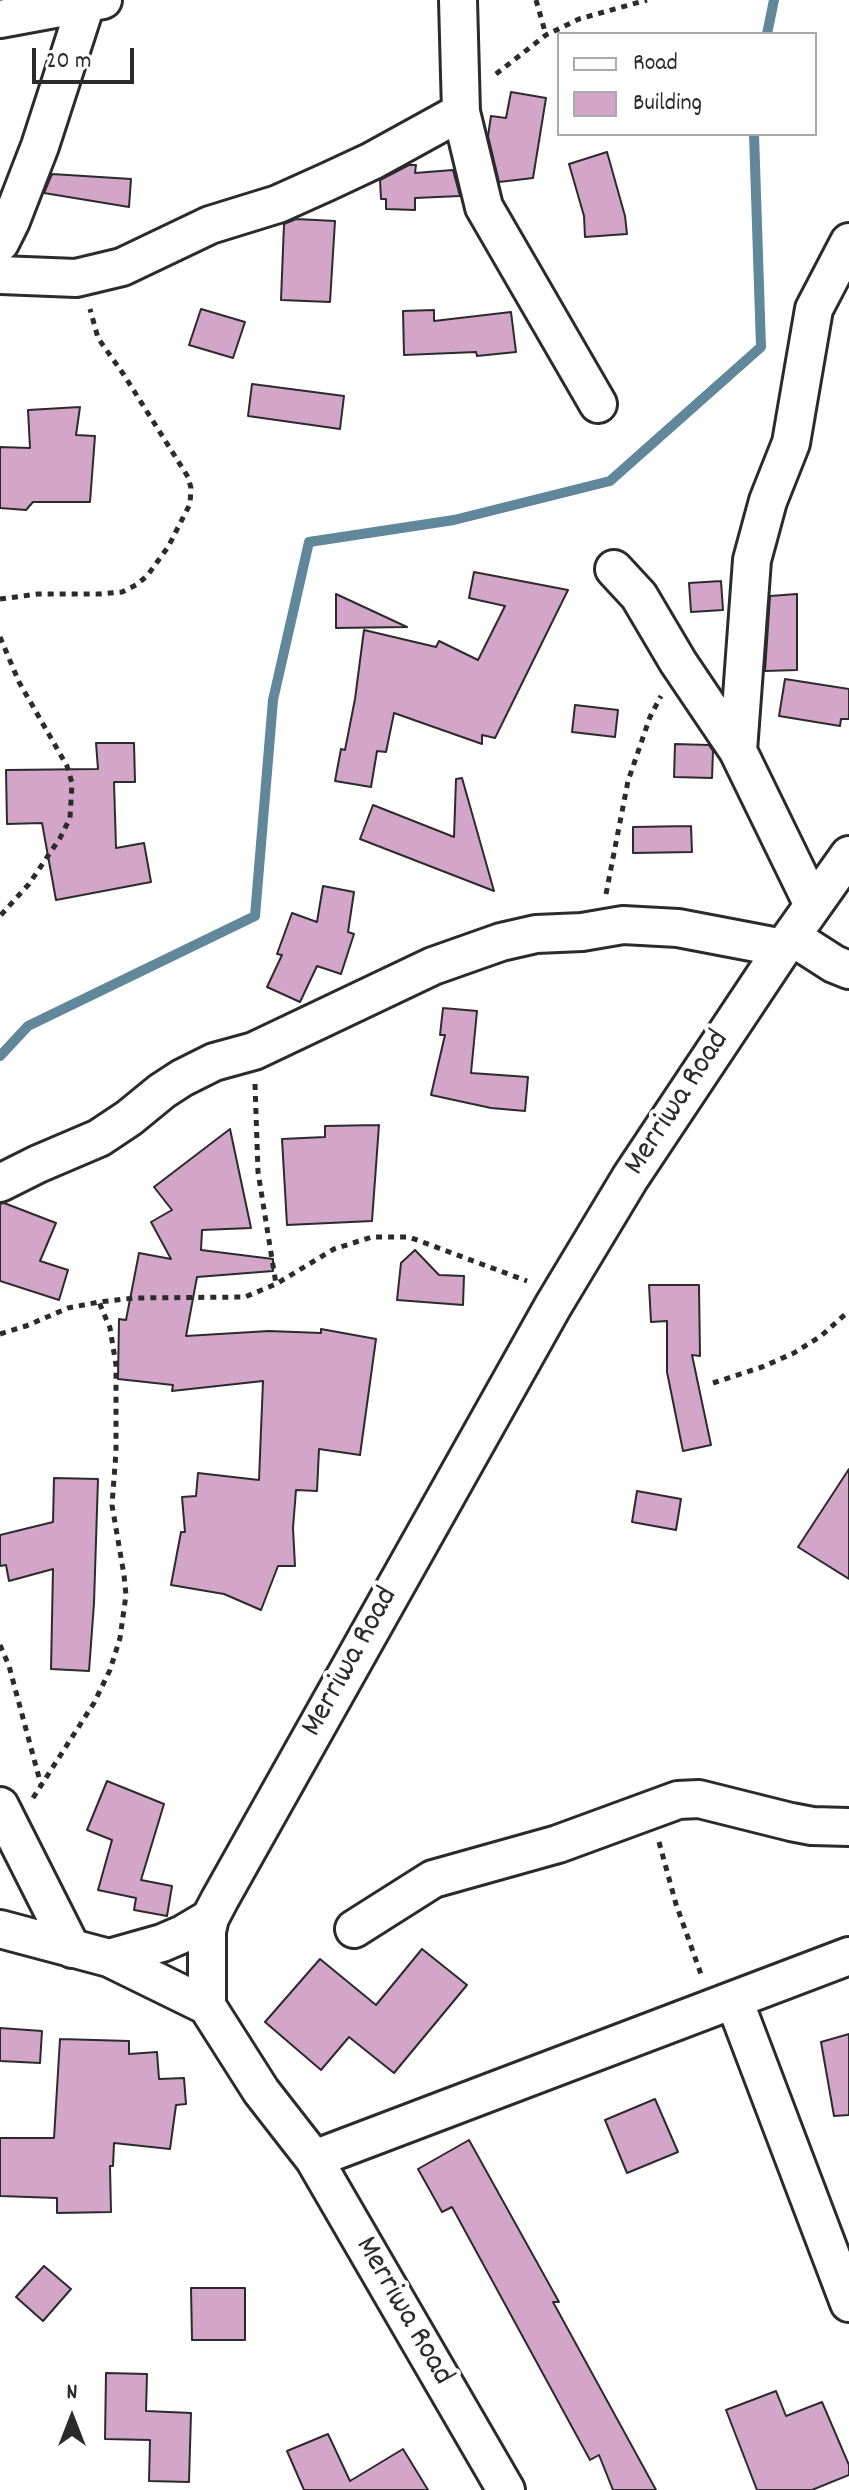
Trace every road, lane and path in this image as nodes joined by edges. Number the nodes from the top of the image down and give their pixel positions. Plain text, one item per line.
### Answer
1 (458, 0) edge
2 (536, 0) edge
3 (647, 0) edge
4 (94, 2) edge
5 (0, 19) edge
6 (546, 35) junction
7 (461, 112) junction
8 (849, 242) edge
9 (0, 243) edge
10 (100, 274) junction
11 (0, 275) edge
12 (598, 404) dead end
13 (614, 569) dead end
14 (0, 599) edge
15 (0, 637) edge
16 (678, 662) junction
17 (738, 751) junction
18 (836, 881) edge
19 (0, 916) edge
20 (599, 930) junction
21 (787, 942) junction
22 (849, 970) edge
23 (254, 1051) junction
24 (0, 1183) edge
25 (276, 1284) junction
26 (561, 1294) junction
27 (99, 1302) junction
28 (849, 1311) edge
29 (0, 1334) edge
30 (713, 1383) dead end
31 (0, 1645) edge
32 (41, 1785) junction
33 (650, 1810) junction
34 (5, 1827) edge
35 (849, 1827) edge
36 (210, 1918) junction
37 (0, 1929) edge
38 (354, 1929) dead end
39 (72, 1949) junction
40 (849, 1956) edge
41 (109, 1958) junction
42 (725, 2004) junction
43 (207, 2006) junction
44 (314, 2159) junction
45 (849, 2303) edge
46 (506, 2490) edge

1 - 7 street
2 - 6 path
3 - 6 path
4 - 5 street
4 - 9 street
6 - 7 path
7 - 10 street
7 - 12 street
8 - 17 street
10 - 11 street
10 - 14 path
13 - 16 street
15 - 19 path
16 - 17 street
16 - 20 path
17 - 18 street
18 - 21 street, Merriwa Road
20 - 21 street
20 - 23 street
21 - 22 street
21 - 26 street, Merriwa Road
23 - 24 street
23 - 25 path
25 - 26 path
25 - 27 path
26 - 36 street, Merriwa Road
27 - 29 path
27 - 32 path
28 - 30 path
31 - 32 path
32 - 34 path
33 - 35 street
33 - 38 street
33 - 42 path
34 - 39 street
36 - 41 street
36 - 43 street, Merriwa Road
37 - 39 street
39 - 41 street
40 - 42 street
41 - 43 street
42 - 44 street
42 - 45 street
43 - 44 street, Merriwa Road
44 - 46 street, Merriwa Road

